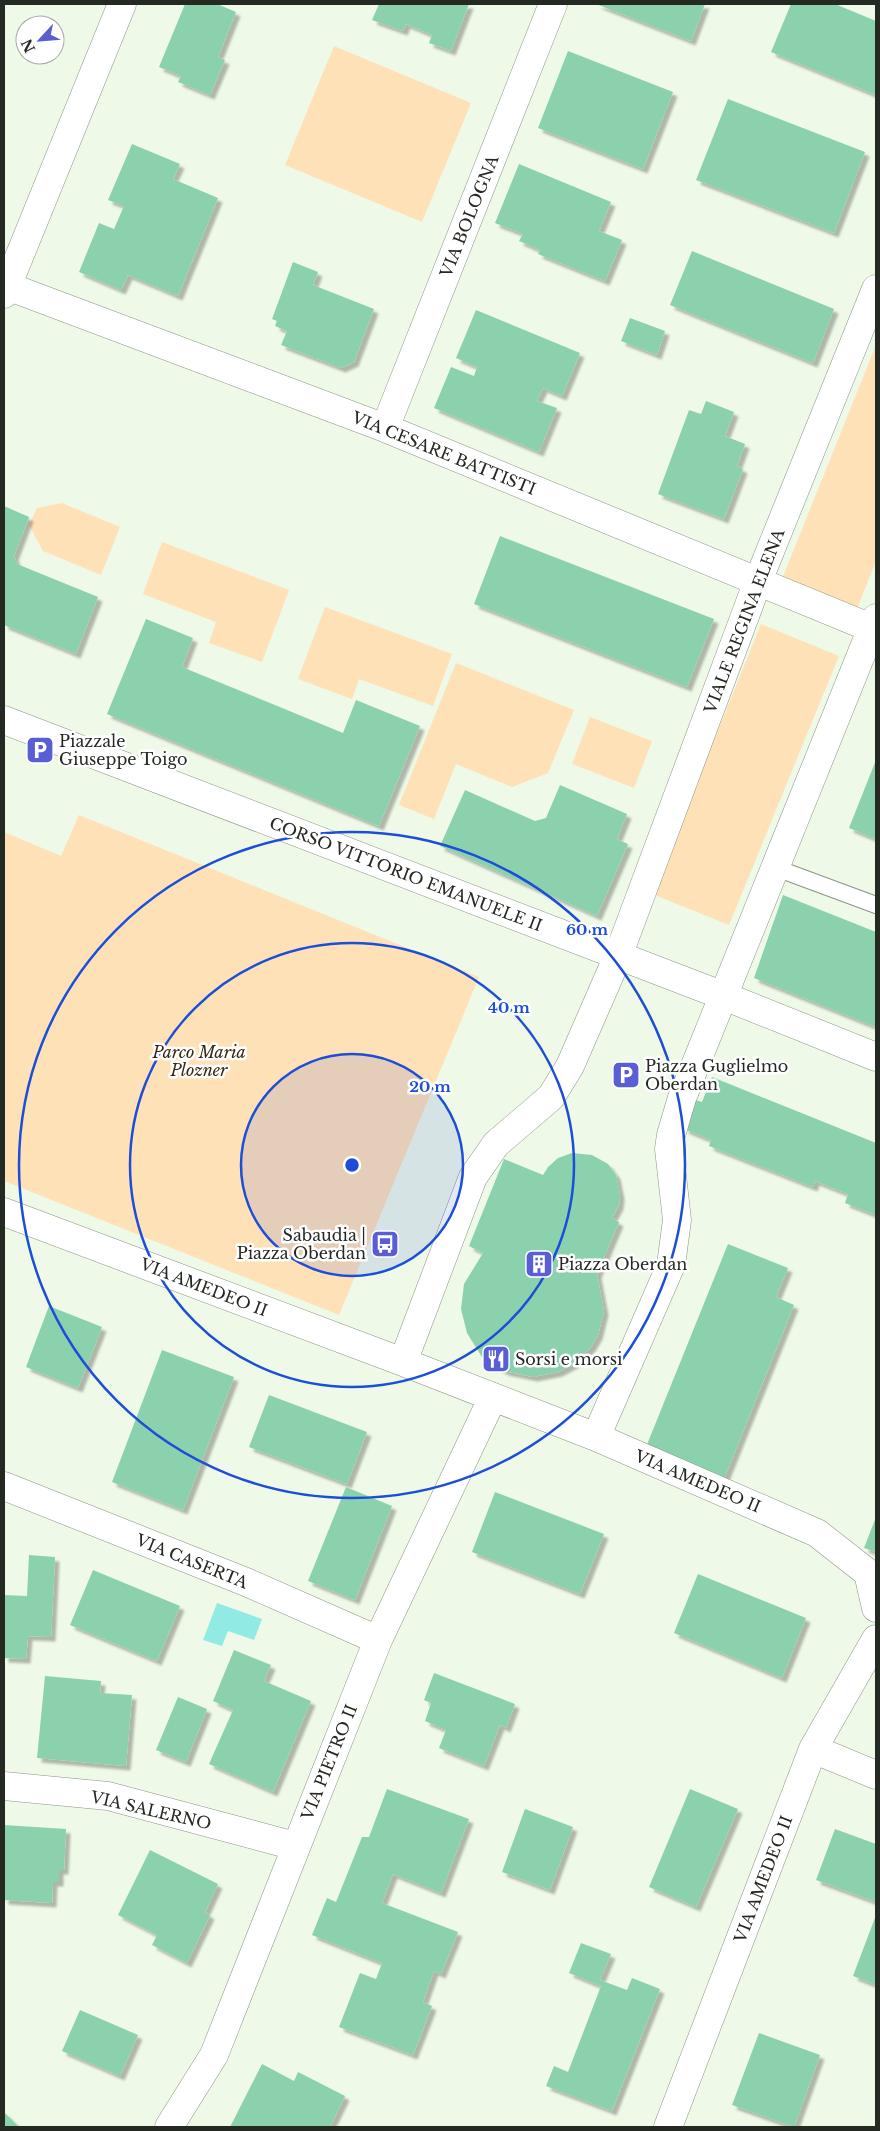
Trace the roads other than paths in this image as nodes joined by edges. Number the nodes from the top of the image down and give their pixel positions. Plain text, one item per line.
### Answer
1 (122, 4) edge
2 (553, 4) edge
3 (876, 289) edge
4 (5, 290) edge
5 (386, 428) junction
6 (758, 581) junction
7 (875, 626) edge
8 (4, 720) edge
9 (776, 868) junction
10 (876, 905) edge
11 (618, 956) junction
12 (724, 996) junction
13 (876, 1058) edge
14 (4, 1212) edge
15 (404, 1362) junction
16 (493, 1397) junction
17 (596, 1437) junction
18 (4, 1486) edge
19 (876, 1608) edge
20 (876, 1638) edge
21 (378, 1640) junction
22 (813, 1750) junction
23 (876, 1775) edge
24 (4, 1786) edge
25 (295, 1846) junction
26 (169, 2127) edge
27 (668, 2127) edge

1 - 4 street
2 - 5 street, VIA BOLOGNA
3 - 6 street, VIALE REGINA ELENA
4 - 5 street, VIA CESARE BATTISTI
5 - 6 street, VIA CESARE BATTISTI
6 - 7 street, VIA CESARE BATTISTI
6 - 11 street, VIALE REGINA ELENA
7 - 9 street
8 - 11 street, CORSO VITTORIO EMANUELE II
9 - 10 lane
9 - 12 street
11 - 12 street, CORSO VITTORIO EMANUELE II
11 - 15 street
12 - 13 street, CORSO VITTORIO EMANUELE II
12 - 17 street
14 - 15 street, VIA AMEDEO II
15 - 16 street
16 - 17 street
16 - 21 street, VIA PIETRO II
17 - 19 street, VIA AMEDEO II
18 - 21 street, VIA CASERTA
20 - 22 street, VIA AMEDEO II
21 - 25 street, VIA PIETRO II
22 - 23 street
22 - 27 street, VIA AMEDEO II
24 - 25 street, VIA SALERNO
25 - 26 street, VIA PIETRO II

